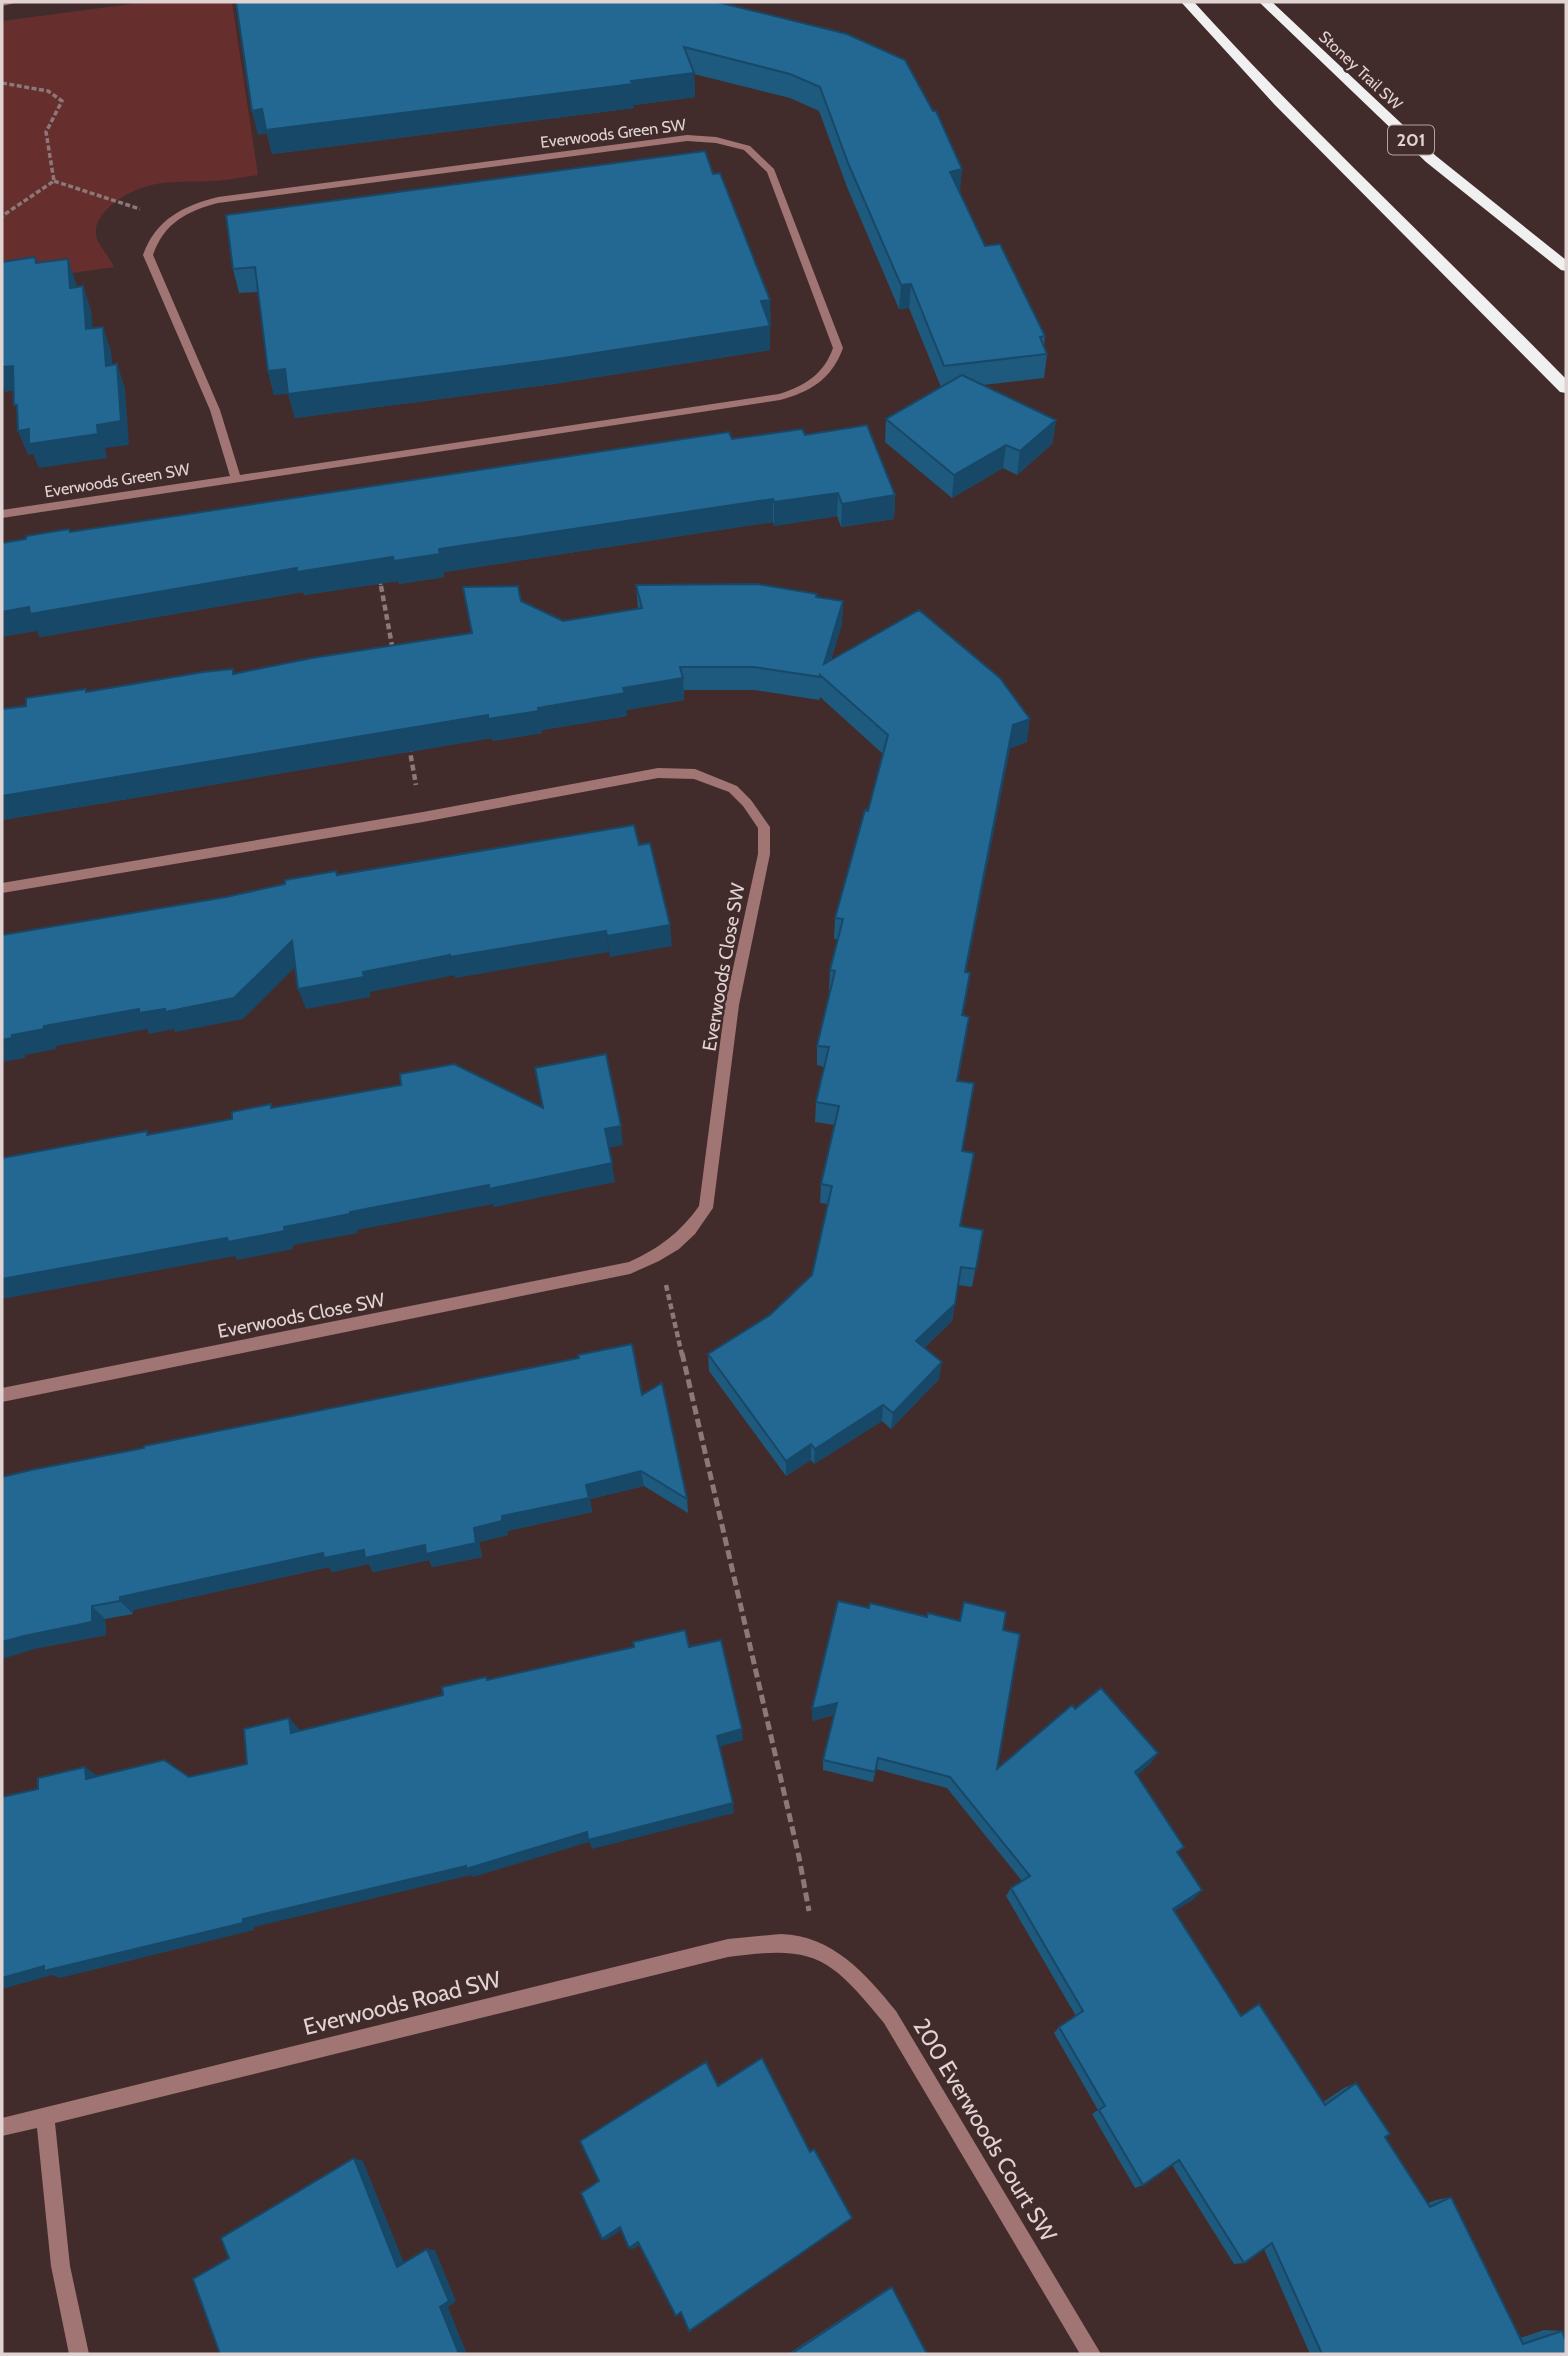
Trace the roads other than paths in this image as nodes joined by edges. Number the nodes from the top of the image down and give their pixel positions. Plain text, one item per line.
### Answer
1 (15, 2) edge
2 (1187, 2) edge
3 (1265, 2) edge
4 (2, 3) edge
5 (1566, 267) edge
6 (1566, 388) edge
7 (236, 478) junction
8 (2, 514) edge
9 (2, 888) edge
10 (2, 1395) edge
11 (816, 1950) joint
12 (45, 2116) junction
13 (2, 2127) edge
14 (79, 2354) edge
15 (1091, 2354) edge

1 - 4 street
2 - 6 highway
3 - 5 highway, Stoney Trail SW / 201
7 - 7 street, Everwoods Green SW
7 - 8 street, Everwoods Green SW
9 - 10 street, Everwoods Close SW
11 - 12 street, Everwoods Road SW
11 - 15 street, 200 Everwoods Court SW
12 - 13 street, Everwoods Road SW
12 - 14 street

